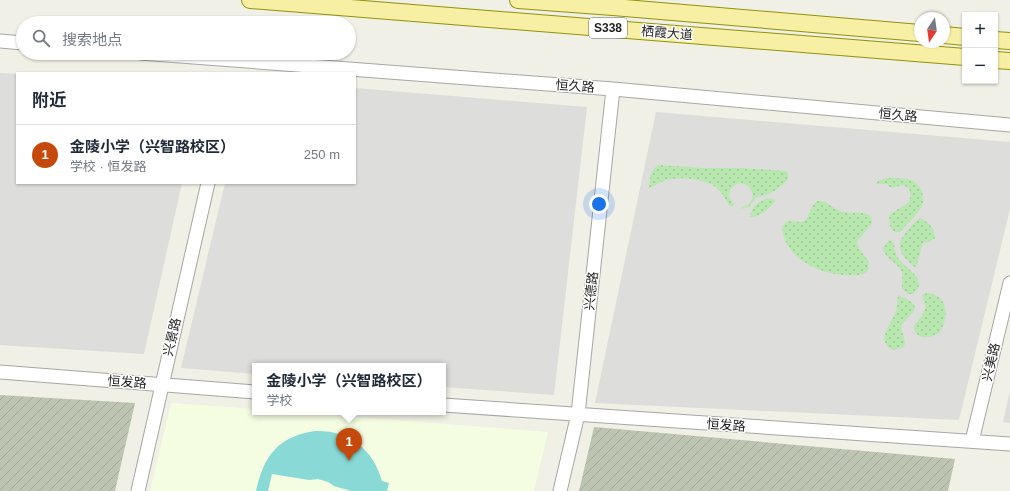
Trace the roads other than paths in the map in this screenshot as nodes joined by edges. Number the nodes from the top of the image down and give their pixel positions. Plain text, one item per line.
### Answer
1 (250, 0) edge
2 (518, 0) edge
3 (620, 4) edge
4 (914, 32) edge
5 (950, 36) edge
6 (962, 37) edge
7 (998, 40) edge
8 (0, 41) edge
9 (1010, 41) edge
10 (16, 42) edge
11 (962, 57) edge
12 (187, 60) edge
13 (998, 60) edge
14 (1010, 61) edge
15 (234, 67) edge
16 (320, 72) edge
17 (356, 74) edge
18 (613, 89) junction
19 (1010, 125) edge
20 (208, 184) edge
21 (1010, 283) edge
22 (0, 372) edge
23 (162, 385) junction
24 (252, 392) edge
25 (446, 405) edge
26 (578, 414) junction
27 (972, 441) junction
28 (1010, 444) edge
29 (138, 491) edge
30 (560, 491) edge

1 - 11 main road, 栖霞大道 / S338
2 - 3 main road, 栖霞大道 / S338
3 - 4 main road, 栖霞大道 / S338
5 - 6 main road
7 - 9 main road
8 - 10 street
12 - 15 street, 恒久路
13 - 14 main road
15 - 16 street, 恒久路
17 - 18 street, 恒久路
18 - 19 street, 恒久路
18 - 26 street, 兴德路
20 - 23 street, 兴景路
21 - 27 street, 兴美路
22 - 23 street, 恒发路
23 - 24 street, 恒发路
23 - 29 street, 兴景路
25 - 26 street, 恒发路
26 - 27 street, 恒发路
26 - 30 street, 兴德路
27 - 28 street, 恒发路

